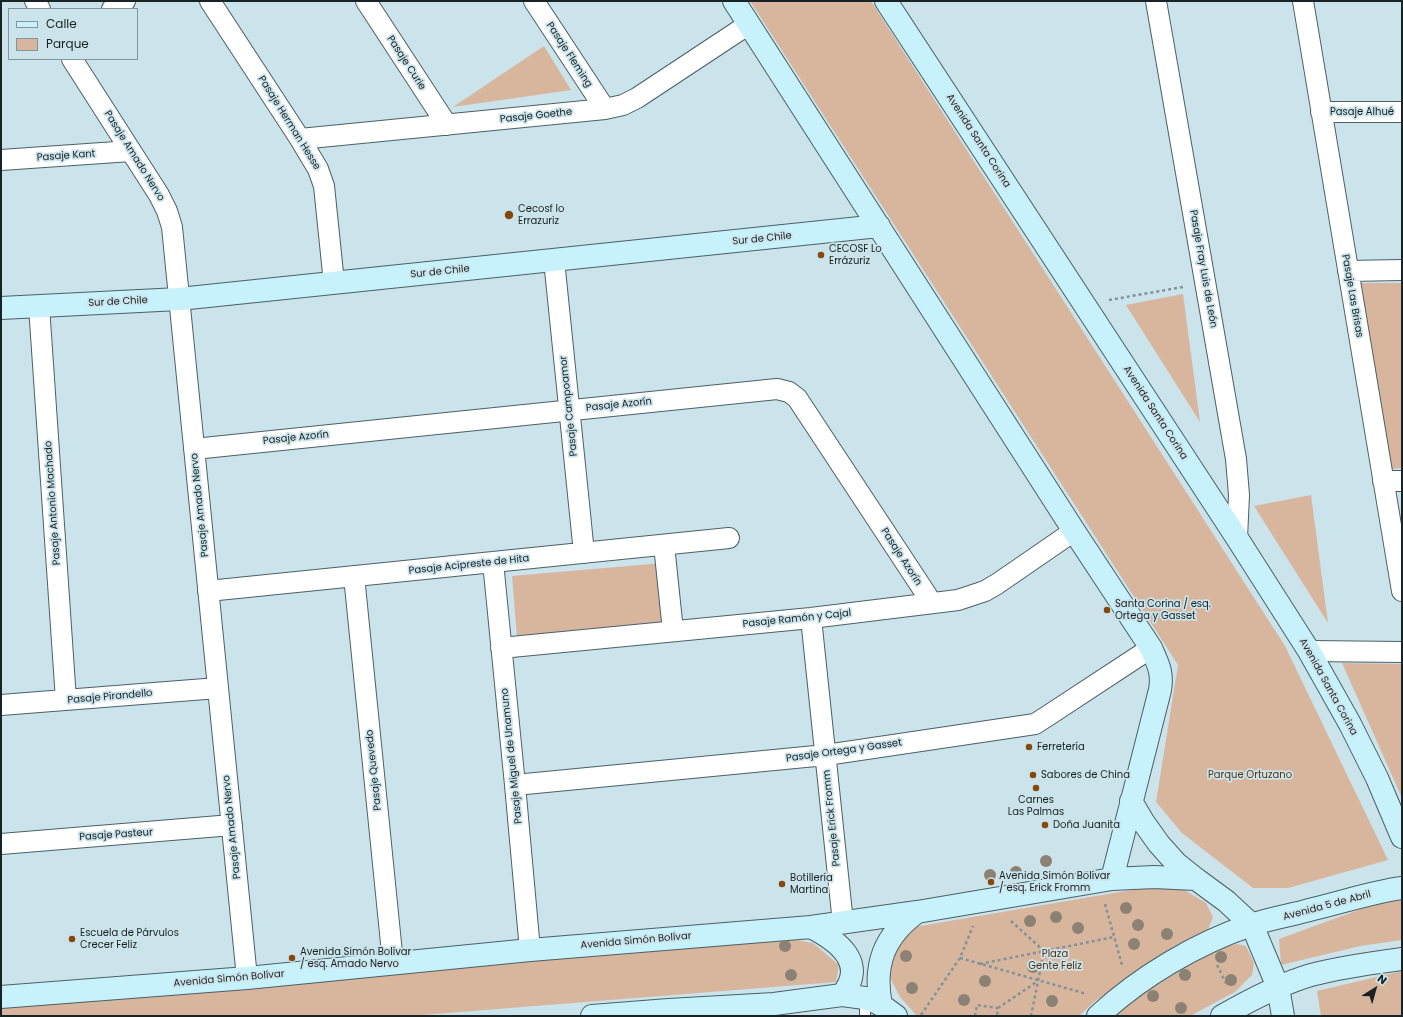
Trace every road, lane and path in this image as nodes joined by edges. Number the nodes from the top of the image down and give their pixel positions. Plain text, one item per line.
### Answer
1 (125, 1) edge
2 (210, 1) edge
3 (366, 1) edge
4 (534, 1) edge
5 (734, 1) edge
6 (886, 1) edge
7 (1156, 1) edge
8 (1303, 1) edge
9 (114, 8) edge
10 (749, 24) junction
11 (73, 60) edge
12 (604, 109) junction
13 (1322, 112) junction
14 (1402, 112) edge
15 (447, 125) junction
16 (300, 139) junction
17 (131, 151) junction
18 (1, 160) edge
19 (879, 226) junction
20 (554, 260) junction
21 (1402, 270) edge
22 (1348, 271) junction
23 (334, 283) junction
24 (1205, 283) junction
25 (179, 299) junction
26 (1085, 305) junction
27 (39, 306) junction
28 (1, 308) edge
29 (570, 410) junction
30 (194, 449) junction
31 (1393, 481) edge
32 (1074, 531) junction
33 (729, 538) dead end
34 (1237, 538) junction
35 (664, 545) junction
36 (584, 553) junction
37 (493, 562) junction
38 (354, 576) junction
39 (208, 590) junction
40 (1402, 591) edge
41 (932, 603) junction
42 (811, 618) junction
43 (673, 632) junction
44 (502, 648) junction
45 (1151, 648) junction
46 (1309, 651) junction
47 (1402, 652) edge
48 (218, 688) junction
49 (66, 700) junction
50 (1, 705) edge
51 (826, 755) junction
52 (515, 785) junction
53 (1131, 801) junction
54 (232, 825) junction
55 (1402, 837) edge
56 (1, 844) edge
57 (1112, 879) junction
58 (1196, 880) junction
59 (1402, 888) edge
60 (1103, 900) dead end
61 (917, 912) junction
62 (976, 920) dead end
63 (1010, 921) dead end
64 (843, 923) junction
65 (1252, 925) junction
66 (811, 927) junction
67 (1114, 937) junction
68 (530, 950) junction
69 (1044, 951) junction
70 (960, 958) junction
71 (1402, 959) edge
72 (393, 963) junction
73 (980, 964) junction
74 (1122, 965) dead end
75 (247, 978) junction
76 (1038, 980) junction
77 (1278, 987) junction
78 (842, 995) junction
79 (1, 997) edge
80 (1096, 1006) edge
81 (998, 1008) junction
82 (877, 1009) edge
83 (670, 1013) edge
84 (641, 1014) edge
85 (921, 1015) edge
86 (592, 1016) edge
87 (975, 1016) edge
88 (997, 1016) edge
89 (1031, 1016) edge
90 (1222, 1016) edge
91 (1283, 1016) edge

1 - 9 street
2 - 16 street, Pasaje Herman Hesse
3 - 15 street, Pasaje Curie
4 - 12 street, Pasaje Fleming
5 - 10 main road
6 - 26 main road, Avenida Santa Corina
7 - 24 street, Pasaje Fray Luis de León
8 - 13 street, Pasaje Las Brisas
10 - 12 street, Pasaje Goethe
10 - 19 main road
11 - 17 street, Pasaje Amado Nervo
12 - 15 street, Pasaje Goethe
13 - 14 street, Pasaje Alhué
13 - 22 street, Pasaje Las Brisas
15 - 16 street, Pasaje Goethe
16 - 23 street, Pasaje Herman Hesse
17 - 18 street, Pasaje Kant
17 - 25 street, Pasaje Amado Nervo
19 - 20 main road, Sur de Chile
19 - 32 main road
20 - 23 main road, Sur de Chile
20 - 29 street, Pasaje Campoamor
21 - 22 street
22 - 31 street, Pasaje Las Brisas
23 - 25 main road, Sur de Chile
24 - 26 path
24 - 34 street, Pasaje Fray Luis de León
25 - 27 main road, Sur de Chile
25 - 30 street, Pasaje Amado Nervo
26 - 34 main road, Avenida Santa Corina
27 - 28 main road, Sur de Chile
27 - 49 street, Pasaje Antonio Machado
29 - 30 street, Pasaje Azorín
29 - 36 street, Pasaje Campoamor
29 - 41 street, Pasaje Azorín
30 - 39 street, Pasaje Amado Nervo
31 - 40 street, Pasaje Las Brisas
32 - 41 street, Pasaje Ramón y Cajal
32 - 45 main road
33 - 35 street, Pasaje Acipreste de Hita
34 - 46 main road, Avenida Santa Corina
35 - 36 street, Pasaje Acipreste de Hita
35 - 43 street
36 - 37 street, Pasaje Acipreste de Hita
37 - 38 street, Pasaje Acipreste de Hita
37 - 44 street, Pasaje Miguel de Unamuno
38 - 39 street, Pasaje Acipreste de Hita
38 - 72 street, Pasaje Quevedo
39 - 48 street, Pasaje Amado Nervo
41 - 42 street, Pasaje Ramón y Cajal
42 - 43 street, Pasaje Ramón y Cajal
42 - 51 street, Pasaje Erick Fromm
43 - 44 street, Pasaje Ramón y Cajal
44 - 52 street, Pasaje Miguel de Unamuno
45 - 51 street, Pasaje Ortega y Gasset
45 - 53 main road
46 - 47 street
46 - 55 main road, Avenida Santa Corina
48 - 49 street, Pasaje Pirandello
48 - 54 street, Pasaje Amado Nervo
49 - 50 street, Pasaje Pirandello
51 - 52 street, Pasaje Ortega y Gasset
51 - 64 street, Pasaje Erick Fromm
52 - 68 street, Pasaje Miguel de Unamuno
53 - 57 main road
53 - 58 main road
54 - 56 street, Pasaje Pasteur
54 - 75 street, Pasaje Amado Nervo
57 - 58 main road, Avenida Simón Bolívar
57 - 61 main road, Avenida Simón Bolívar
58 - 65 main road
59 - 65 main road, Avenida 5 de Abril
60 - 67 path
61 - 64 main road, Avenida Simón Bolívar
61 - 82 main road
62 - 70 path
63 - 69 path
64 - 66 main road, Avenida Simón Bolívar
65 - 77 main road
65 - 80 main road, Avenida 5 de Abril
66 - 68 main road, Avenida Simón Bolívar
66 - 78 main road
67 - 69 path
67 - 74 path
68 - 72 main road, Avenida Simón Bolívar
69 - 73 path
69 - 76 path
70 - 73 path
70 - 85 path
71 - 77 main road
72 - 75 main road, Avenida Simón Bolívar
73 - 76 path
75 - 79 main road, Avenida Simón Bolívar
76 - 80 path
76 - 81 path
76 - 89 path
77 - 90 main road
77 - 91 main road
78 - 82 main road
78 - 83 main road
81 - 87 path
81 - 88 path
83 - 84 main road
84 - 86 main road

